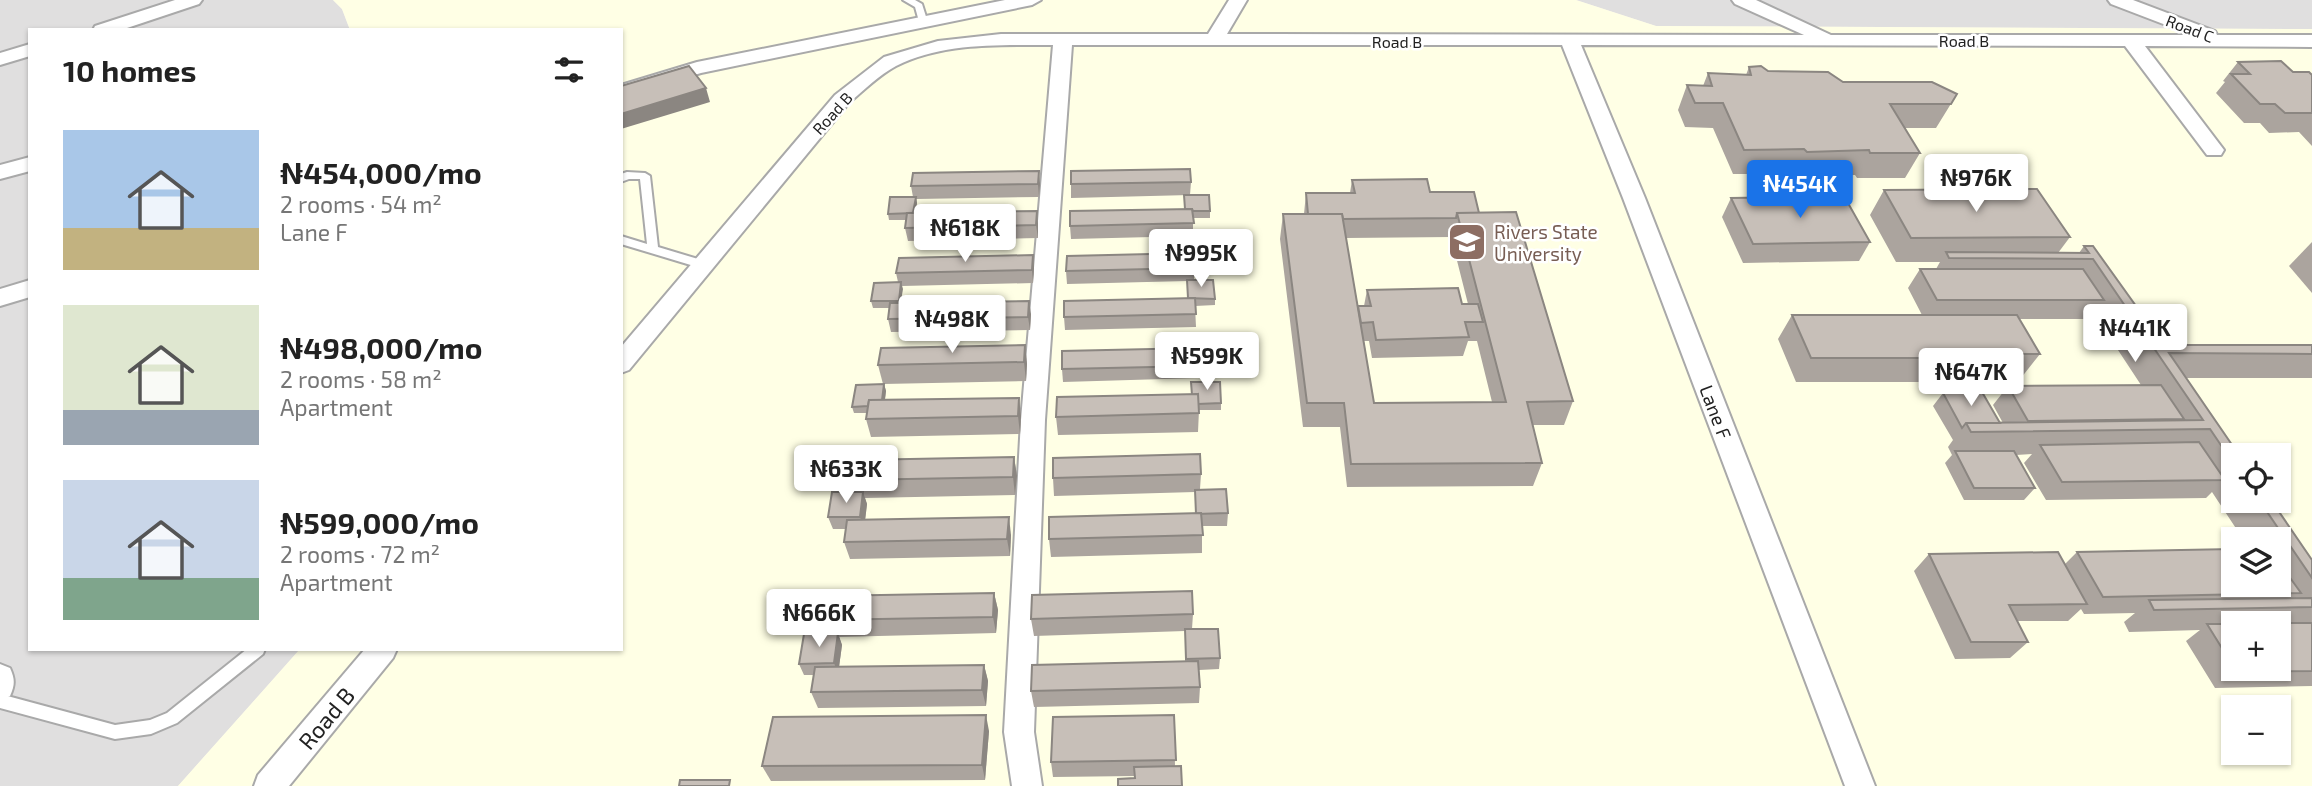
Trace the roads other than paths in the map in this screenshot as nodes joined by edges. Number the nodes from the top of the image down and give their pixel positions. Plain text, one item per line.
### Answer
1 (193, 0) edge
2 (908, 0) edge
3 (1032, 0) edge
4 (1238, 0) edge
5 (1741, 0) edge
6 (2117, 0) edge
7 (917, 24) junction
8 (108, 28) edge
9 (1063, 39) junction
10 (1214, 39) junction
11 (1569, 40) junction
12 (1834, 40) junction
13 (2131, 41) junction
14 (2223, 41) junction
15 (2312, 41) edge
16 (926, 49) junction
17 (28, 51) edge
18 (0, 59) edge
19 (623, 90) edge
20 (2214, 150) dead end
21 (28, 164) edge
22 (0, 173) edge
23 (623, 178) edge
24 (623, 241) edge
25 (653, 250) junction
26 (704, 265) junction
27 (28, 289) edge
28 (0, 298) edge
29 (623, 362) edge
30 (256, 651) edge
31 (381, 651) edge
32 (0, 677) edge
33 (0, 687) edge
34 (0, 701) edge
35 (269, 786) edge
36 (1027, 786) edge
37 (1860, 786) edge

1 - 8 street
2 - 7 lane
3 - 7 street
4 - 10 street
5 - 12 street
6 - 14 street, Road C
7 - 16 street
7 - 19 street
9 - 10 street, Road B
9 - 16 street, Road B
9 - 36 street
10 - 11 street, Road B
11 - 12 street, Road B
11 - 37 street, Lane F
12 - 13 street, Road B
13 - 14 street, Road B
13 - 20 street
14 - 15 street, Road B
16 - 26 street, Road B
17 - 18 street
21 - 22 street
23 - 25 lane
24 - 25 lane
25 - 26 lane
26 - 29 street, Road B
27 - 28 street
30 - 34 lane
31 - 35 street, Road B
32 - 33 street

